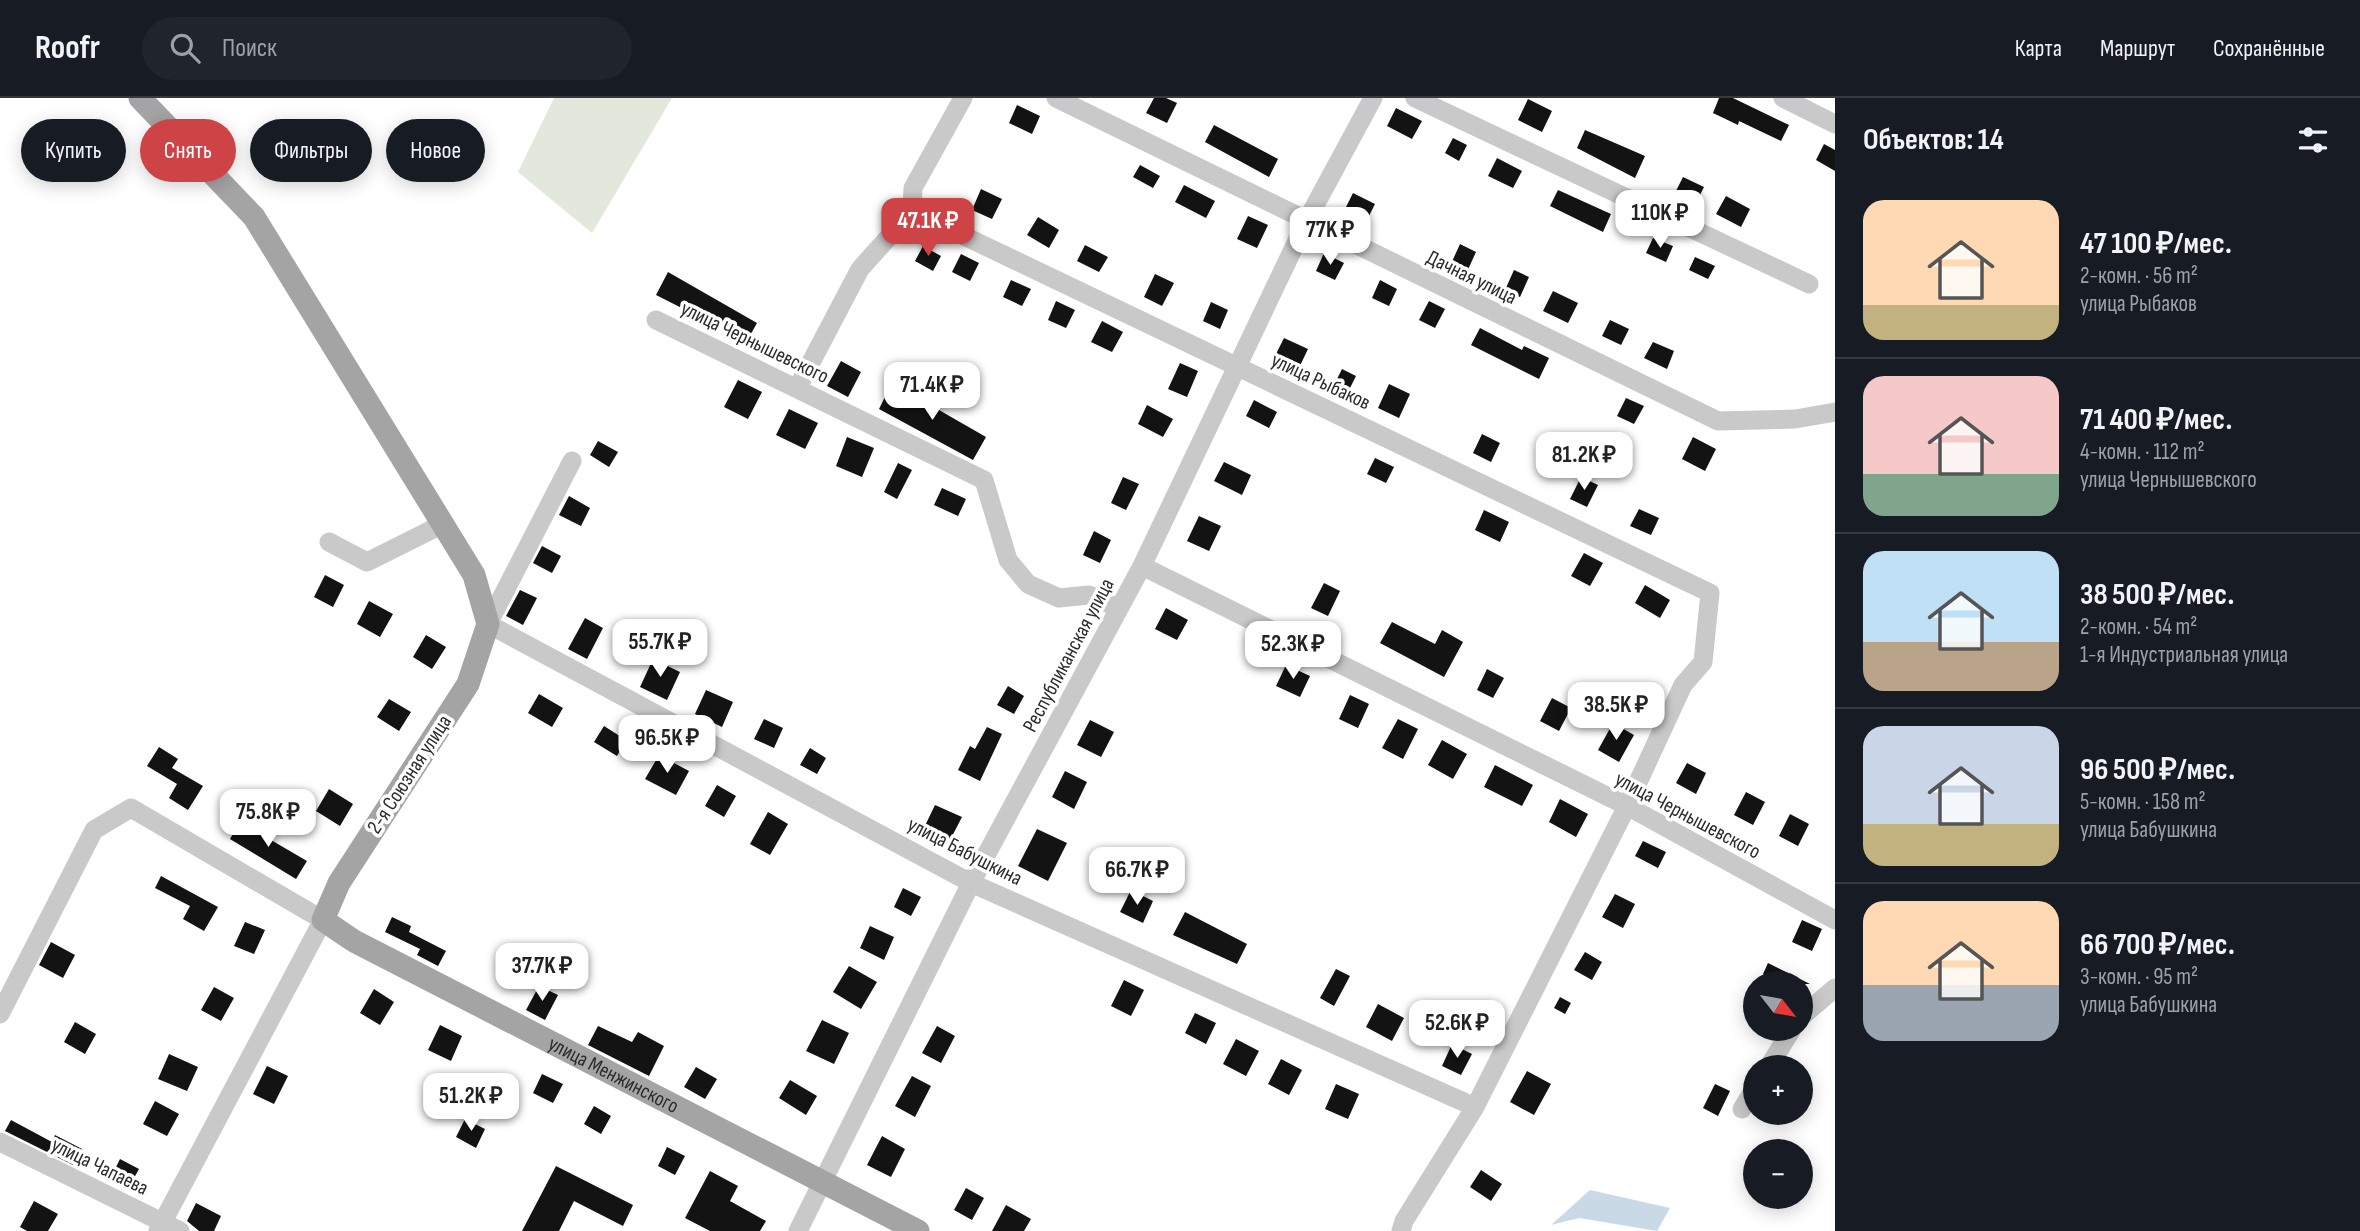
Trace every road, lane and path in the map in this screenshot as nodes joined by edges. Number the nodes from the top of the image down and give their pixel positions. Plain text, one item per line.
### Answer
1 (140, 98) edge
2 (963, 98) edge
3 (1056, 98) edge
4 (1373, 98) edge
5 (1415, 98) edge
6 (1783, 98) edge
7 (1835, 124) edge
8 (912, 211) junction
9 (1306, 222) junction
10 (1809, 284) dead end
11 (656, 320) dead end
12 (1236, 366) junction
13 (798, 387) junction
14 (1835, 412) edge
15 (572, 461) dead end
16 (443, 524) junction
17 (329, 542) dead end
18 (1142, 566) junction
19 (1119, 608) junction
20 (488, 624) junction
21 (1627, 806) junction
22 (971, 883) junction
23 (323, 920) junction
24 (1835, 920) edge
25 (1835, 988) edge
26 (1813, 1007) edge
27 (0, 1014) edge
28 (1475, 1107) junction
29 (0, 1142) edge
30 (824, 1183) junction
31 (160, 1227) edge
32 (180, 1231) edge
33 (798, 1231) edge
34 (918, 1231) edge
35 (1401, 1231) edge

1 - 16 main road
2 - 8 street
3 - 9 street, Дачная улица
4 - 9 street, Республиканская улица
5 - 10 street
6 - 7 street
8 - 12 street, улица Рыбаков
8 - 13 street
9 - 12 street, Республиканская улица
9 - 14 street, Дачная улица
11 - 13 street, улица Чернышевского
12 - 18 street, Республиканская улица
12 - 21 street, улица Рыбаков
13 - 19 street, улица Чернышевского
15 - 20 street, 2-я Союзная улица
16 - 17 street
16 - 20 main road
18 - 19 street, Республиканская улица
18 - 21 street, улица Чернышевского
19 - 22 street, Республиканская улица
20 - 22 street, улица Бабушкина
20 - 23 main road, 2-я Союзная улица
21 - 24 street, улица Чернышевского
21 - 28 street
22 - 28 street, улица Бабушкина
22 - 30 street, Республиканская улица
23 - 27 street, улица Менжинского
23 - 30 main road, улица Менжинского
23 - 31 street, 2-я Союзная улица
25 - 26 street
28 - 35 street
29 - 31 street, улица Чапаева
30 - 33 street, Республиканская улица
30 - 34 main road, улица Менжинского
31 - 32 street, улица Чапаева

